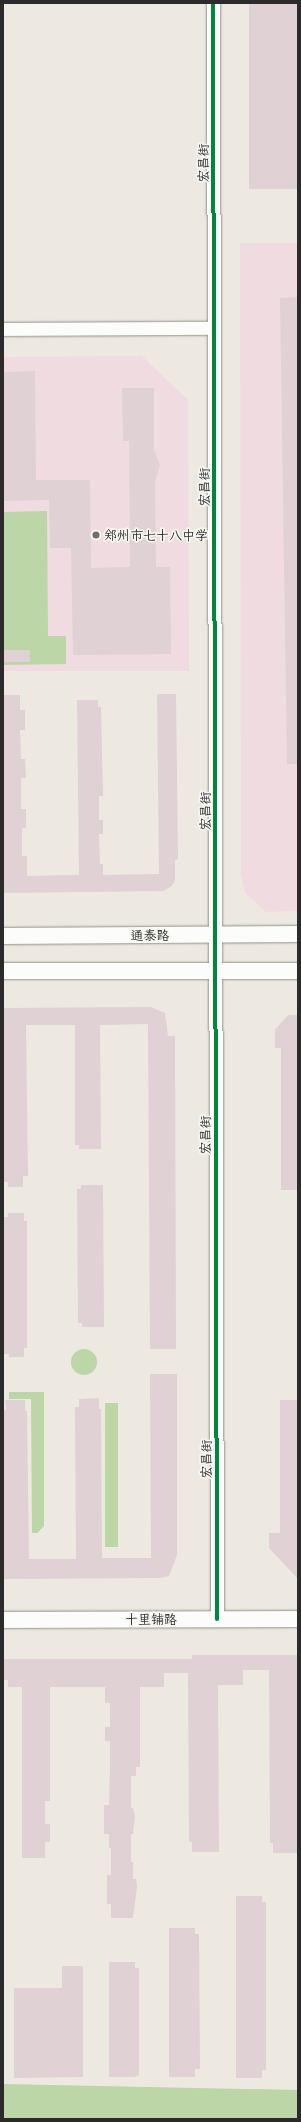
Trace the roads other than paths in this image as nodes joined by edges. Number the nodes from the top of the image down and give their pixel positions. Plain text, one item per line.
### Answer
1 (212, 3) edge
2 (3, 328) edge
3 (213, 328) junction
4 (298, 934) edge
5 (215, 935) junction
6 (3, 936) edge
7 (3, 971) edge
8 (215, 972) junction
9 (298, 972) edge
10 (217, 1619) junction
11 (298, 1619) edge
12 (3, 1620) edge

1 - 3 street, 宏昌街
2 - 3 street
3 - 5 street, 宏昌街
4 - 5 street, 通泰路
5 - 6 street, 通泰路
5 - 8 street, 宏昌街
7 - 8 street
8 - 9 street
8 - 10 street, 宏昌街
10 - 11 street, 十里铺路
10 - 12 street, 十里铺路

